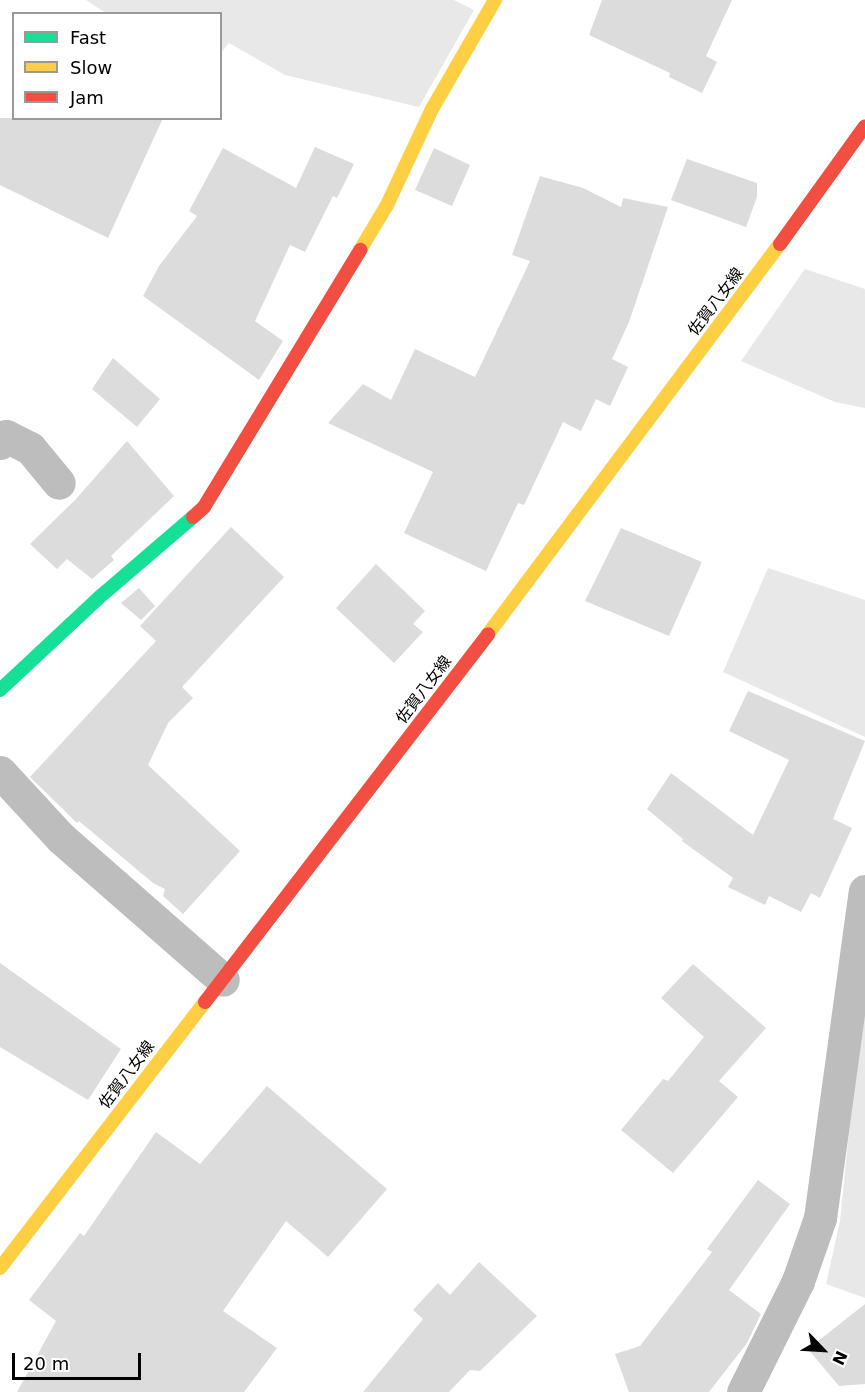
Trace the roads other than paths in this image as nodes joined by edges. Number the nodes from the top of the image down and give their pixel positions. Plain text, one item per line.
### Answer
1 (485, 3) edge
2 (865, 126) edge
3 (0, 443) edge
4 (59, 483) dead end
5 (0, 690) edge
6 (0, 772) edge
7 (865, 892) edge
8 (223, 980) junction
9 (0, 1269) edge
10 (743, 1392) edge

1 - 5 main road
2 - 8 main road, 佐賀八女線
3 - 4 street
6 - 8 street
7 - 10 street
8 - 9 main road, 佐賀八女線

